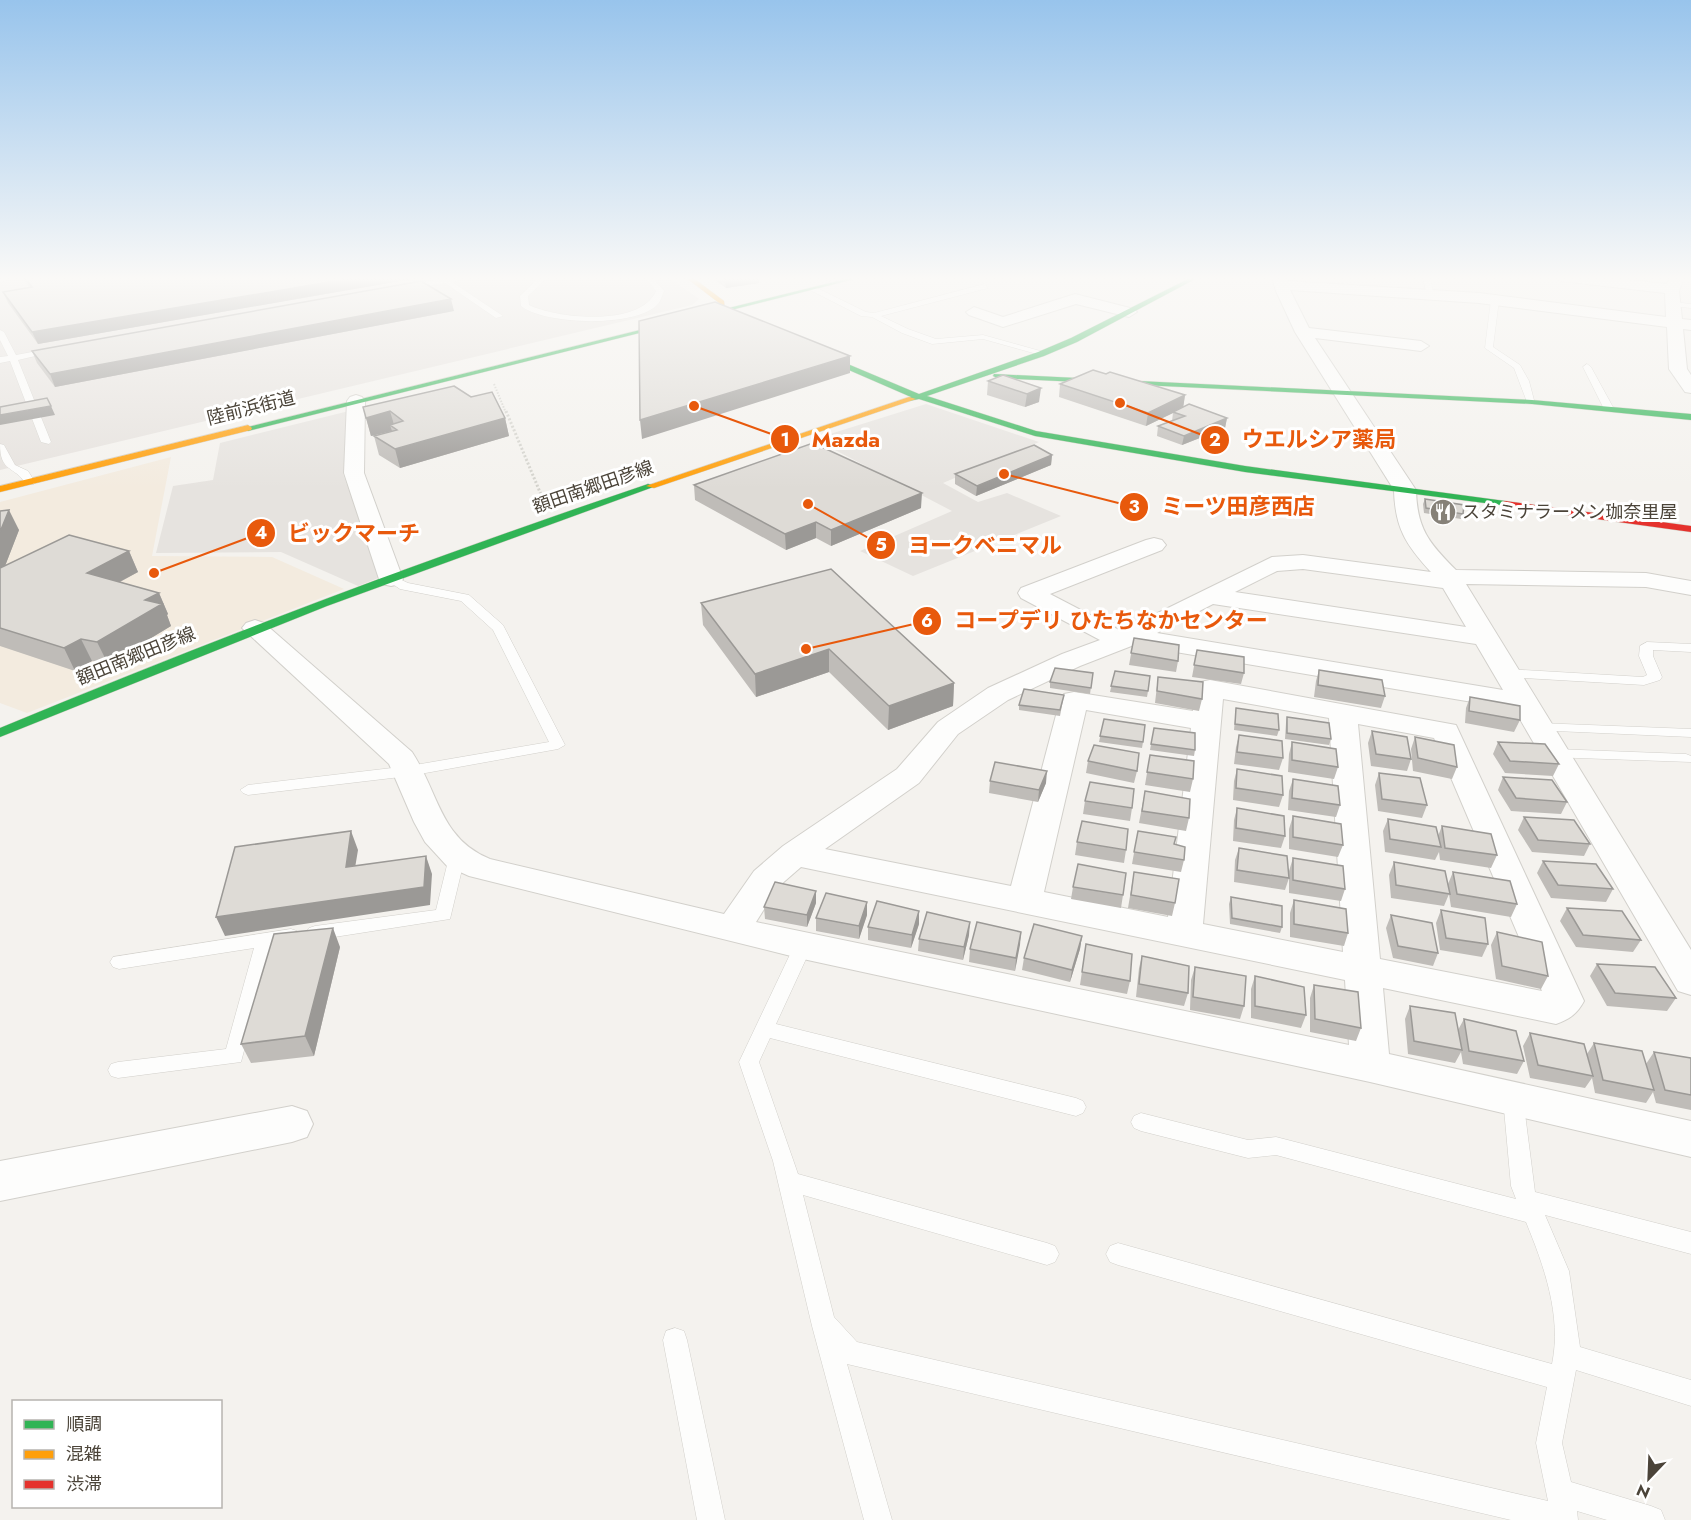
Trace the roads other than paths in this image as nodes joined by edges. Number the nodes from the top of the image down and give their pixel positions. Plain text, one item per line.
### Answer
1 (8, 348) edge
2 (555, 348) edge
3 (565, 348) edge
4 (805, 348) edge
5 (1020, 348) edge
6 (1055, 348) edge
7 (1313, 348) edge
8 (1490, 348) edge
9 (1680, 348) edge
10 (60, 350) edge
11 (1041, 354) junction
12 (13, 358) junction
13 (0, 360) edge
14 (1587, 367) dead end
15 (983, 375) junction
16 (1691, 388) edge
17 (1343, 393) junction
18 (917, 396) junction
19 (356, 401) junction
20 (1532, 402) junction
21 (1609, 409) junction
22 (1691, 417) edge
23 (46, 442) dead end
24 (0, 447) edge
25 (27, 477) junction
26 (0, 479) edge
27 (0, 489) edge
28 (1406, 490) junction
29 (1691, 529) edge
30 (1154, 545) dead end
31 (391, 579) junction
32 (1451, 579) junction
33 (1691, 588) edge
34 (1209, 596) junction
35 (255, 628) junction
36 (1484, 637) junction
37 (1126, 639) junction
38 (1691, 648) edge
39 (1506, 673) junction
40 (1343, 712) junction
41 (1530, 714) junction
42 (1206, 722) junction
43 (0, 733) edge
44 (1691, 733) edge
45 (1554, 754) junction
46 (1686, 759) dead end
47 (410, 771) junction
48 (248, 790) dead end
49 (795, 854) junction
50 (457, 857) junction
51 (1025, 899) junction
52 (732, 929) junction
53 (1184, 932) junction
54 (265, 939) junction
55 (1679, 943) edge
56 (803, 946) junction
57 (119, 962) dead end
58 (1361, 968) junction
59 (1691, 981) edge
60 (764, 1029) junction
61 (1370, 1066) junction
62 (118, 1070) dead end
63 (1513, 1098) junction
64 (1076, 1107) dead end
65 (1142, 1122) dead end
66 (292, 1124) dead end
67 (1691, 1138) edge
68 (0, 1181) edge
69 (788, 1181) junction
70 (1530, 1207) junction
71 (1691, 1243) edge
72 (1047, 1254) dead end
73 (1118, 1254) dead end
74 (824, 1323) junction
75 (675, 1340) dead end
76 (1564, 1367) junction
77 (1691, 1393) edge
78 (1560, 1492) junction
79 (711, 1520) edge
80 (878, 1520) edge
81 (1651, 1520) edge

1 - 12 lane
2 - 25 main road, 陸前浜街道
3 - 19 main road, 陸前浜街道
4 - 18 main road
5 - 11 lane
6 - 11 main road, 額田南郷田彦線
7 - 17 street
8 - 20 lane
9 - 16 street
10 - 12 lane
11 - 15 main road, 額田南郷田彦線
12 - 13 lane
12 - 23 lane
14 - 21 lane
15 - 17 main road
15 - 18 main road, 額田南郷田彦線
17 - 20 main road
17 - 28 street
18 - 28 main road
18 - 31 main road, 額田南郷田彦線
19 - 25 main road, 陸前浜街道
19 - 31 street
20 - 21 main road
21 - 22 main road
24 - 25 lane
25 - 26 main road, 陸前浜街道
25 - 27 main road, 陸前浜街道
28 - 29 main road
28 - 32 street
30 - 37 street
31 - 35 main road, 額田南郷田彦線
31 - 47 lane
32 - 33 street
32 - 34 street
32 - 36 street
34 - 36 street
34 - 37 street
35 - 43 main road, 額田南郷田彦線
35 - 47 street
36 - 39 street
37 - 41 street
37 - 49 street
38 - 39 lane
39 - 41 street
40 - 42 street
40 - 58 street
40 - 58 street
41 - 44 lane
41 - 45 street
42 - 51 street
42 - 53 street
45 - 46 lane
45 - 55 street
47 - 48 lane
47 - 50 street
49 - 51 street
49 - 52 street
50 - 52 street
50 - 54 lane
51 - 53 street
52 - 56 street
53 - 58 street
54 - 57 lane
54 - 62 lane
55 - 59 street
56 - 60 lane
56 - 61 street
58 - 61 street
60 - 64 lane
60 - 69 lane
61 - 63 street
63 - 67 street
63 - 70 lane
65 - 70 lane
66 - 68 street
69 - 72 lane
69 - 74 lane
70 - 71 lane
70 - 76 lane
73 - 76 lane
74 - 78 lane
74 - 80 lane
75 - 79 lane
76 - 77 lane
76 - 78 lane
78 - 81 lane

